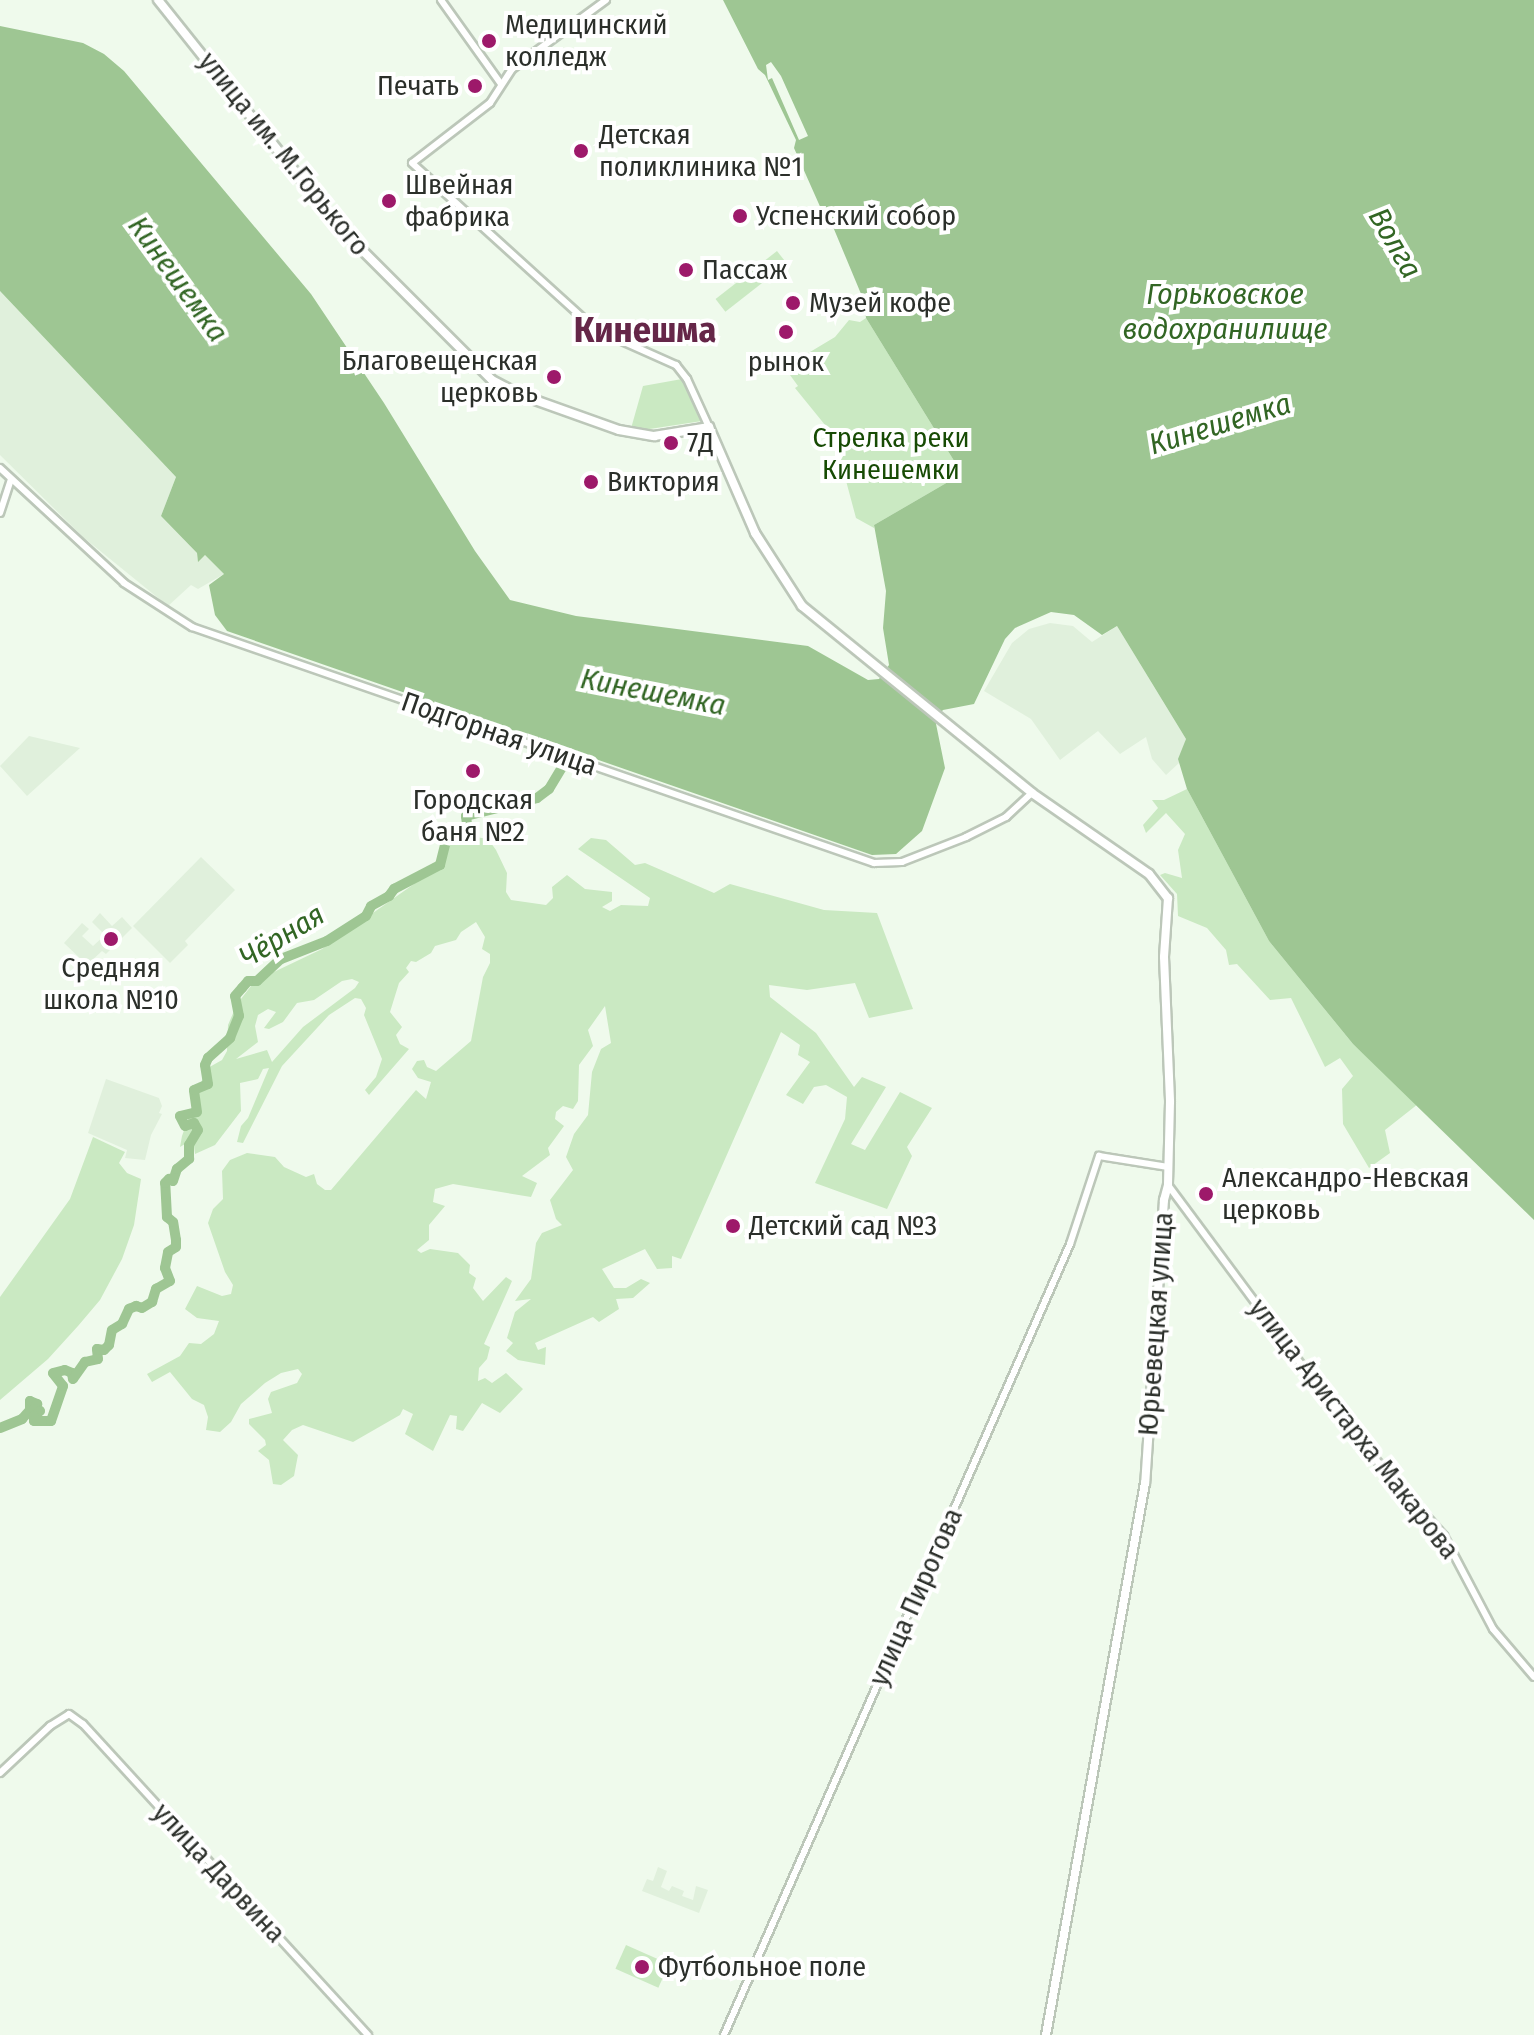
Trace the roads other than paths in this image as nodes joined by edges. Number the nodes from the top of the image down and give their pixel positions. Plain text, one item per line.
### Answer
1 (158, 0) edge
2 (441, 0) edge
3 (606, 0) edge
4 (501, 84) junction
5 (709, 427) junction
6 (0, 468) edge
7 (11, 480) junction
8 (0, 513) edge
9 (1032, 793) junction
10 (1168, 1167) junction
11 (1168, 1185) junction
12 (1534, 1677) edge
13 (0, 1773) edge
14 (368, 2035) edge
15 (724, 2035) edge
16 (1046, 2035) edge

1 - 5 main road, улица им. М.Горького
2 - 4 street
3 - 4 street
4 - 5 street
5 - 9 main road, Юрьевецкая улица
6 - 7 street, Подгорная улица
7 - 8 street
7 - 9 street, Подгорная улица
9 - 10 main road, Юрьевецкая улица
10 - 11 main road, Юрьевецкая улица
10 - 15 street, улица Пирогова
11 - 12 street, улица Аристарха Макарова
11 - 16 main road, Юрьевецкая улица
13 - 14 street, улица Дарвина

